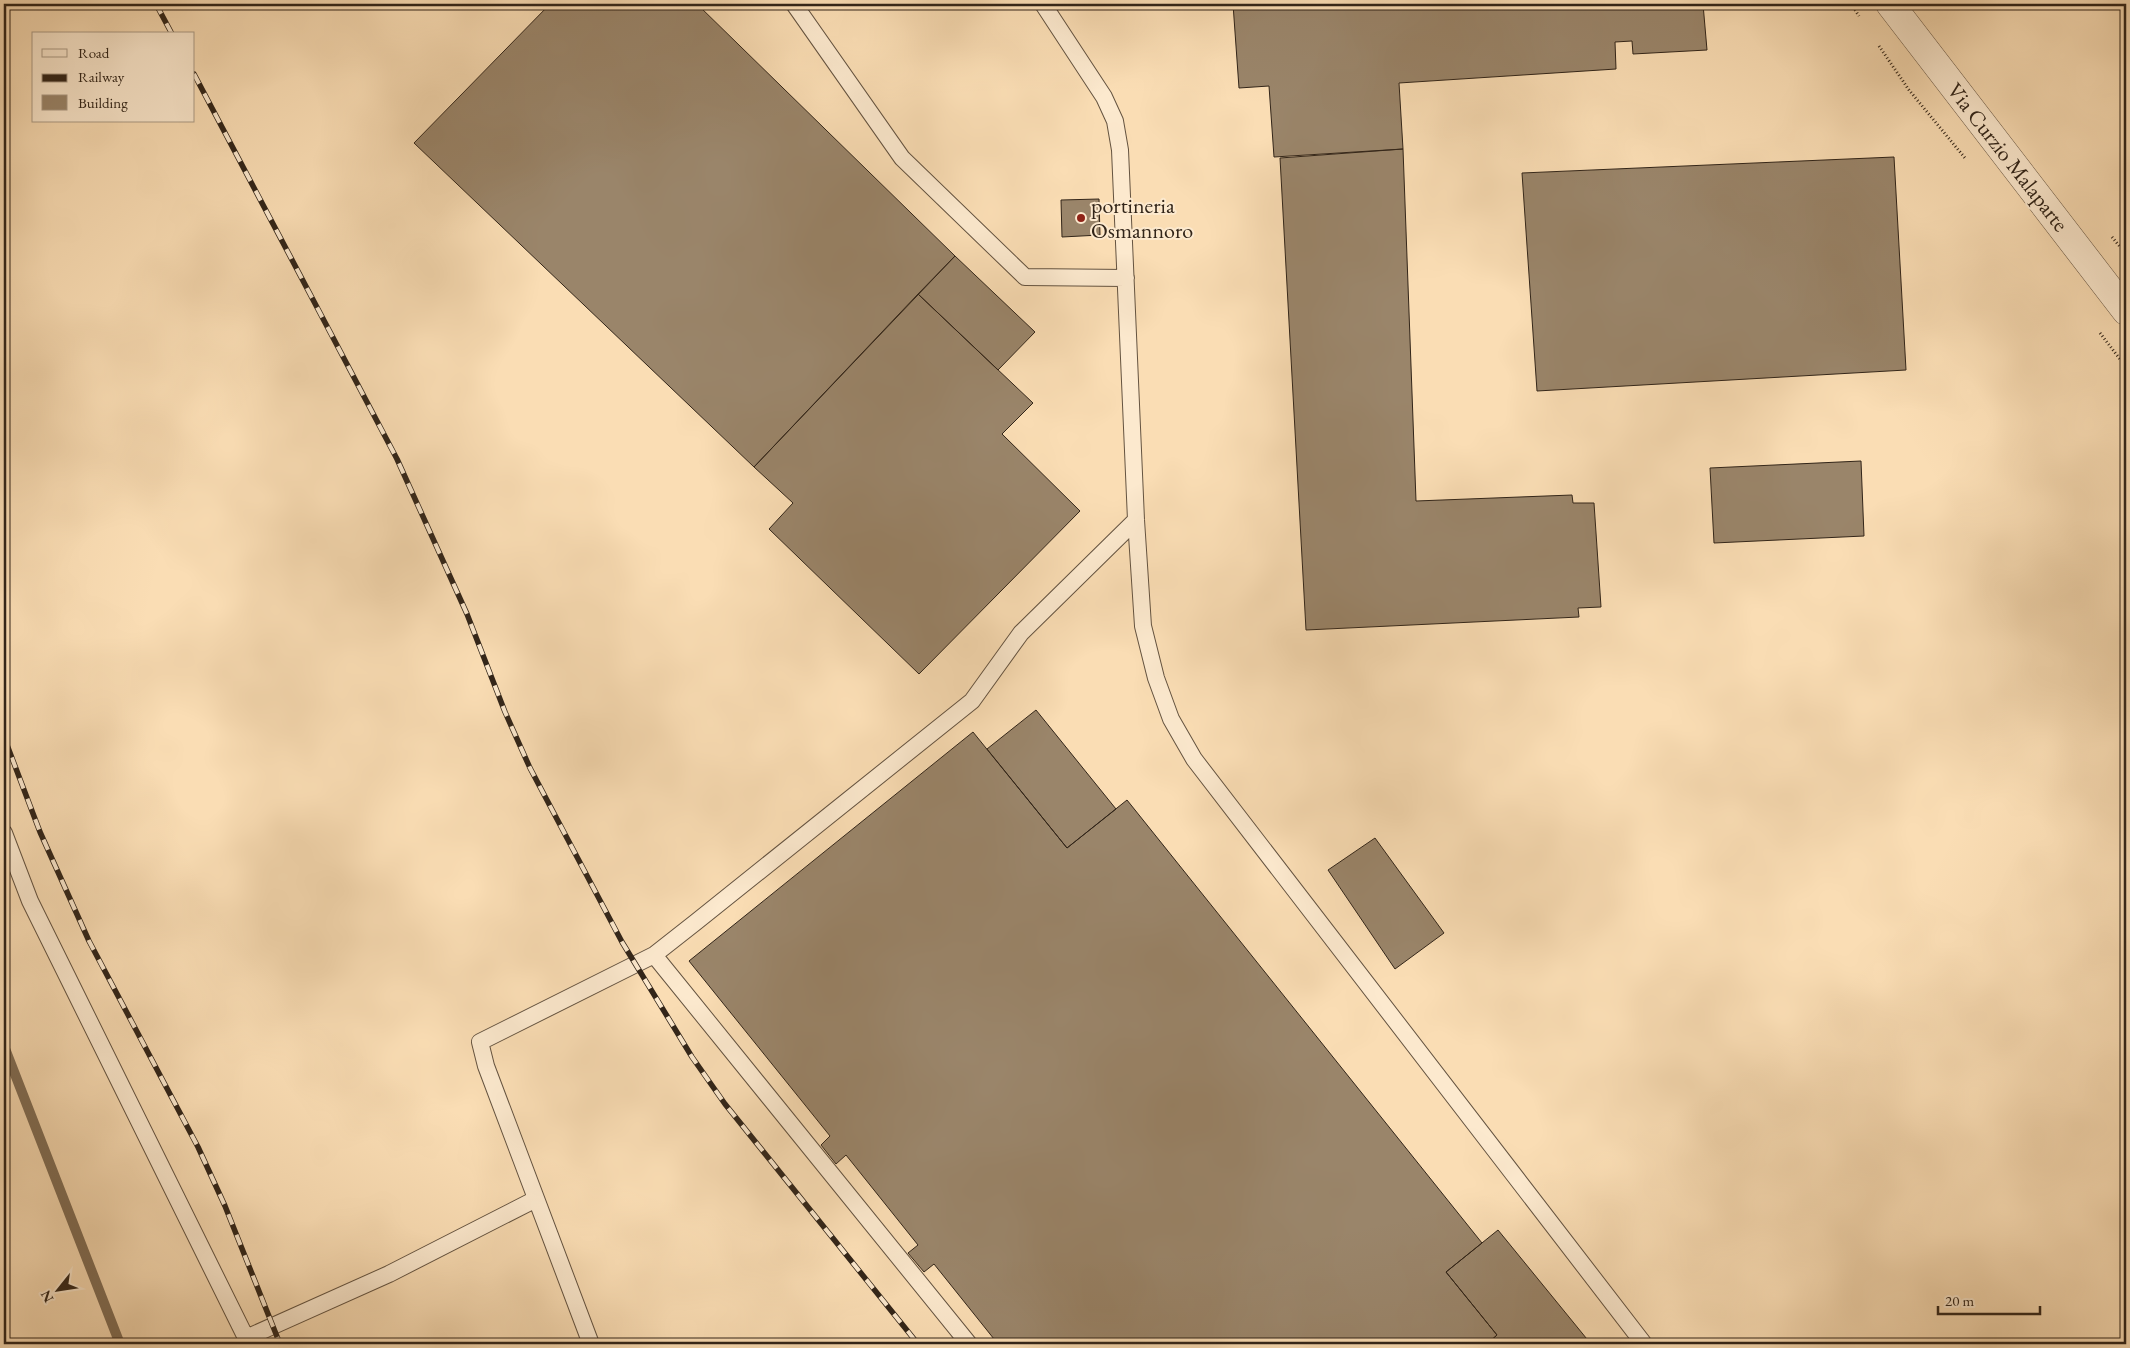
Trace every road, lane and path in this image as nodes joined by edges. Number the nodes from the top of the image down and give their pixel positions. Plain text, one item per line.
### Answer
1 (794, 4) edge
2 (1043, 4) edge
3 (1890, 4) edge
4 (1126, 278) junction
5 (2126, 311) edge
6 (1136, 520) junction
7 (4, 833) edge
8 (654, 955) junction
9 (536, 1199) junction
10 (248, 1341) edge
11 (591, 1344) edge
12 (969, 1344) edge
13 (1644, 1344) edge

1 - 4 lane
2 - 4 lane
3 - 5 street, Via Curzio Malaparte
4 - 6 lane
6 - 8 lane
6 - 13 lane
7 - 10 lane
8 - 9 lane
8 - 12 lane
9 - 10 lane
9 - 11 lane

